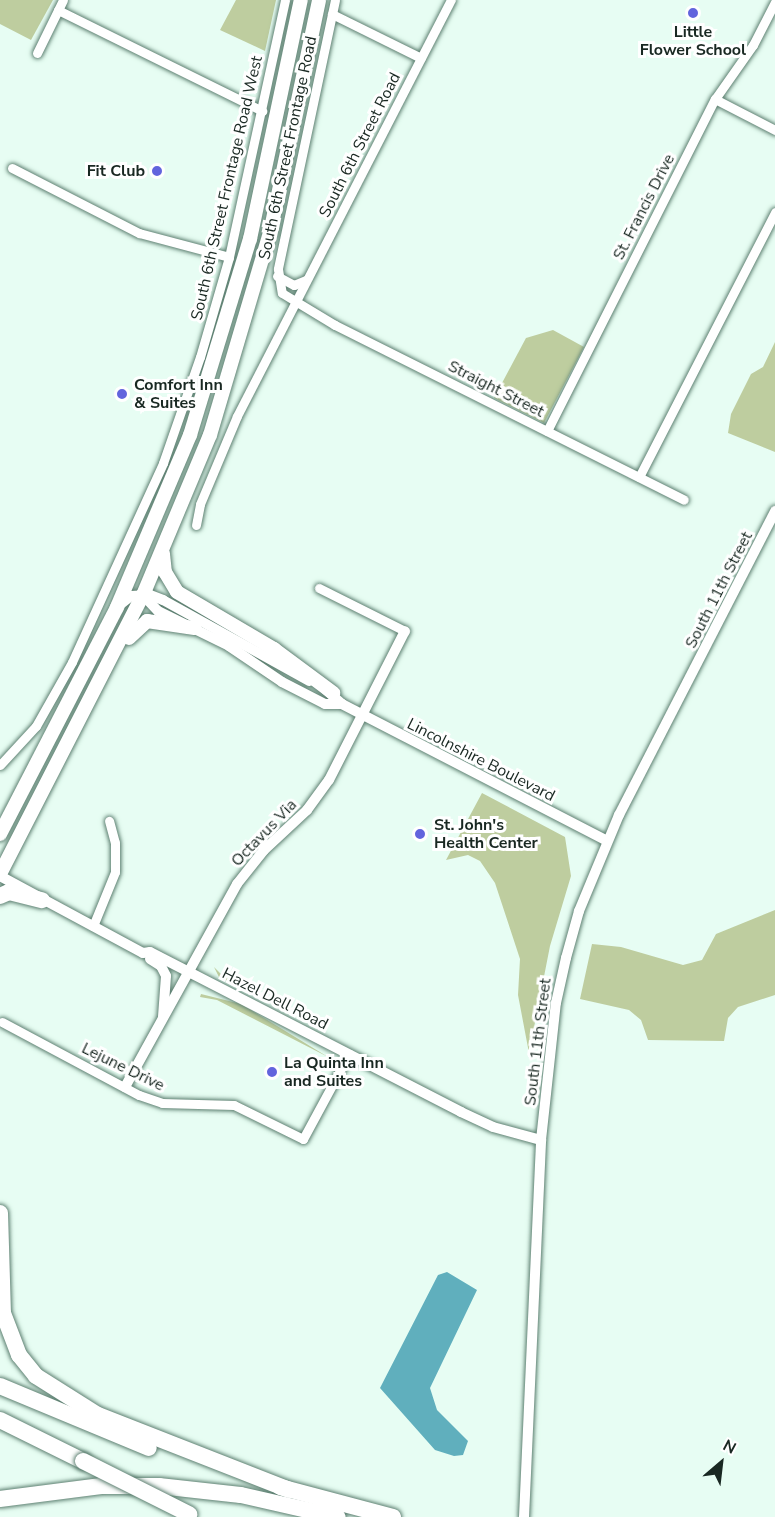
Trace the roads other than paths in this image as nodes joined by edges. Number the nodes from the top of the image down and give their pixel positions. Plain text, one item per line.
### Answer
1 (63, 0) edge
2 (285, 0) edge
3 (301, 0) edge
4 (319, 0) edge
5 (335, 0) edge
6 (451, 0) edge
7 (775, 2) edge
8 (58, 10) junction
9 (332, 14) junction
10 (37, 53) dead end
11 (421, 58) junction
12 (715, 99) junction
13 (262, 111) junction
14 (775, 130) edge
15 (12, 168) dead end
16 (775, 212) edge
17 (229, 257) junction
18 (277, 276) junction
19 (307, 280) junction
20 (295, 303) junction
21 (208, 382) junction
22 (547, 431) junction
23 (639, 477) junction
24 (684, 500) dead end
25 (775, 511) edge
26 (196, 525) dead end
27 (167, 542) junction
28 (320, 588) dead end
29 (143, 595) junction
30 (117, 608) junction
31 (194, 628) junction
32 (405, 631) joint
33 (338, 699) junction
34 (364, 716) junction
35 (59, 759) junction
36 (38, 763) junction
37 (0, 765) edge
38 (0, 821) edge
39 (109, 821) dead end
40 (0, 834) edge
41 (607, 842) junction
42 (0, 856) edge
43 (0, 875) edge
44 (0, 896) edge
45 (42, 900) junction
46 (93, 926) junction
47 (143, 952) junction
48 (191, 972) junction
49 (162, 1020) junction
50 (3, 1022) dead end
51 (349, 1054) junction
52 (125, 1087) junction
53 (542, 1140) junction
54 (0, 1214) edge
55 (0, 1386) edge
56 (0, 1420) edge
57 (290, 1490) junction
58 (0, 1499) edge
59 (192, 1515) edge
60 (338, 1517) edge
61 (393, 1517) edge
62 (524, 1517) edge

1 - 8 street
2 - 13 street, South 6th Street Frontage Road West
3 - 21 main road
4 - 27 main road
5 - 9 street, South 6th Street Frontage Road
6 - 11 street, South 6th Street Road
7 - 12 street, St. Francis Drive
8 - 10 street
8 - 13 street
9 - 11 street
9 - 18 street, South 6th Street Frontage Road
11 - 19 street, South 6th Street Road
12 - 14 street
12 - 22 street, St. Francis Drive
13 - 17 street, South 6th Street Frontage Road West
15 - 17 street
16 - 23 street
17 - 37 street, South 6th Street Frontage Road West
18 - 19 street
18 - 20 street, South 6th Street Frontage Road
19 - 20 street, South 6th Street Road
20 - 22 street, Straight Street
20 - 26 street
21 - 29 main road
21 - 30 main road
22 - 23 street, Straight Street
23 - 24 street, Straight Street
25 - 41 street, South 11th Street
27 - 29 main road
27 - 33 main road
28 - 32 street
29 - 30 street
29 - 31 street, Lincolnshire Boulevard
29 - 33 street, Lincolnshire Boulevard
29 - 35 main road
30 - 36 main road
31 - 33 street, Lincolnshire Boulevard
31 - 35 main road
32 - 34 street, Octavus Via
33 - 34 street, Lincolnshire Boulevard
34 - 41 street, Lincolnshire Boulevard
34 - 48 street, Octavus Via
35 - 43 main road
36 - 38 main road
36 - 40 main road
36 - 42 main road
39 - 46 street
41 - 53 street, South 11th Street
43 - 45 street, Hazel Dell Road
44 - 45 highway
45 - 46 street, Hazel Dell Road
46 - 47 street, Hazel Dell Road
47 - 48 street, Hazel Dell Road
47 - 49 street
48 - 49 street, Octavus Via
48 - 51 street, Hazel Dell Road
49 - 52 street, Octavus Via
50 - 52 street, Lejune Drive
51 - 52 street, Lejune Drive
51 - 53 street, Hazel Dell Road
53 - 62 street, South 11th Street
54 - 57 highway
55 - 57 highway
56 - 59 highway, bridge
57 - 61 highway
58 - 60 highway

